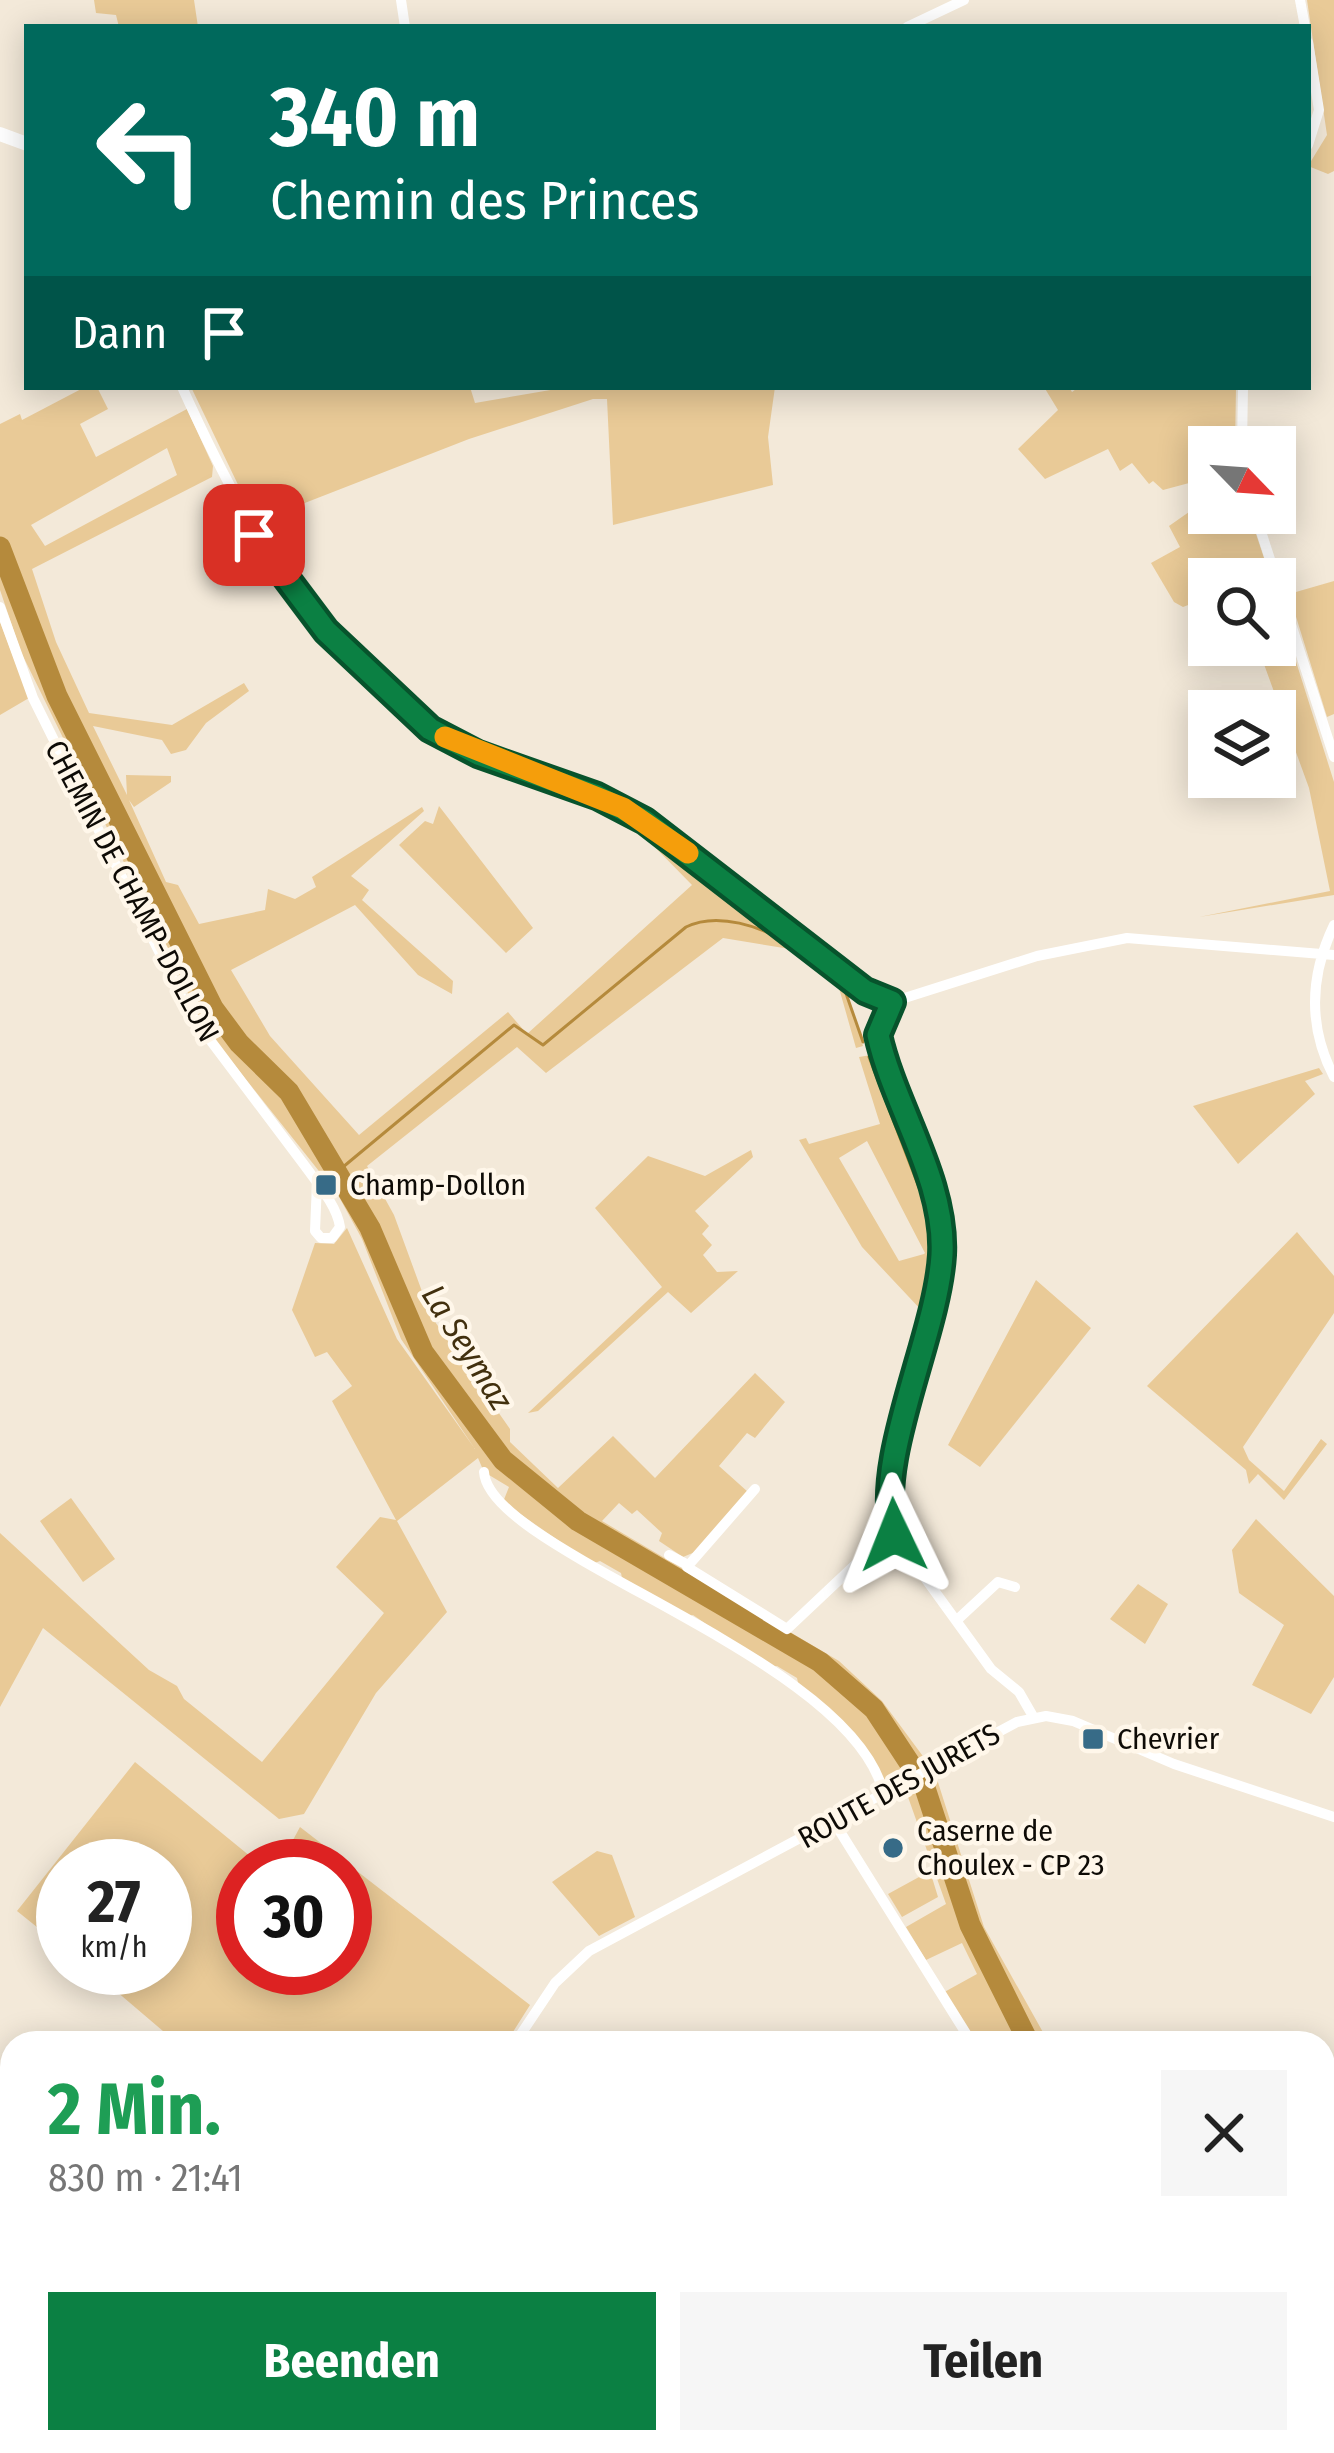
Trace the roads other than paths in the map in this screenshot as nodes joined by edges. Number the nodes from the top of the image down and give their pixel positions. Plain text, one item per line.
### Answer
1 (964, 0) edge
2 (913, 24) edge
3 (1311, 61) edge
4 (1311, 135) edge
5 (183, 390) edge
6 (1243, 390) edge
7 (1242, 426) edge
8 (1263, 534) edge
9 (0, 607) edge
10 (1334, 758) edge
11 (1334, 925) edge
12 (1328, 955) edge
13 (892, 1002) junction
14 (1334, 1077) edge
15 (317, 1183) junction
16 (484, 1472) dead end
17 (754, 1489) dead end
18 (904, 1551) junction
19 (669, 1555) dead end
20 (688, 1565) junction
21 (1016, 1587) dead end
22 (957, 1620) junction
23 (1034, 1718) junction
24 (884, 1795) junction
25 (1334, 1817) edge
26 (834, 1822) junction
27 (523, 2031) edge
28 (965, 2031) edge

1 - 2 street
3 - 4 street
5 - 13 street
6 - 7 street
8 - 10 street
9 - 15 street, CHEMIN DE CHAMP-DOLLON
11 - 12 street
12 - 13 street
12 - 14 street
13 - 18 street
15 - 15 street, CHEMIN DE CHAMP-DOLLON
16 - 24 street
17 - 20 street
18 - 20 street
18 - 22 street
19 - 20 street
21 - 22 street
22 - 23 street
23 - 24 street, ROUTE DES JURETS
23 - 25 street, ROUTE DES JURETS
24 - 26 street, ROUTE DES JURETS
26 - 27 street, ROUTE DES JURETS
26 - 28 street

